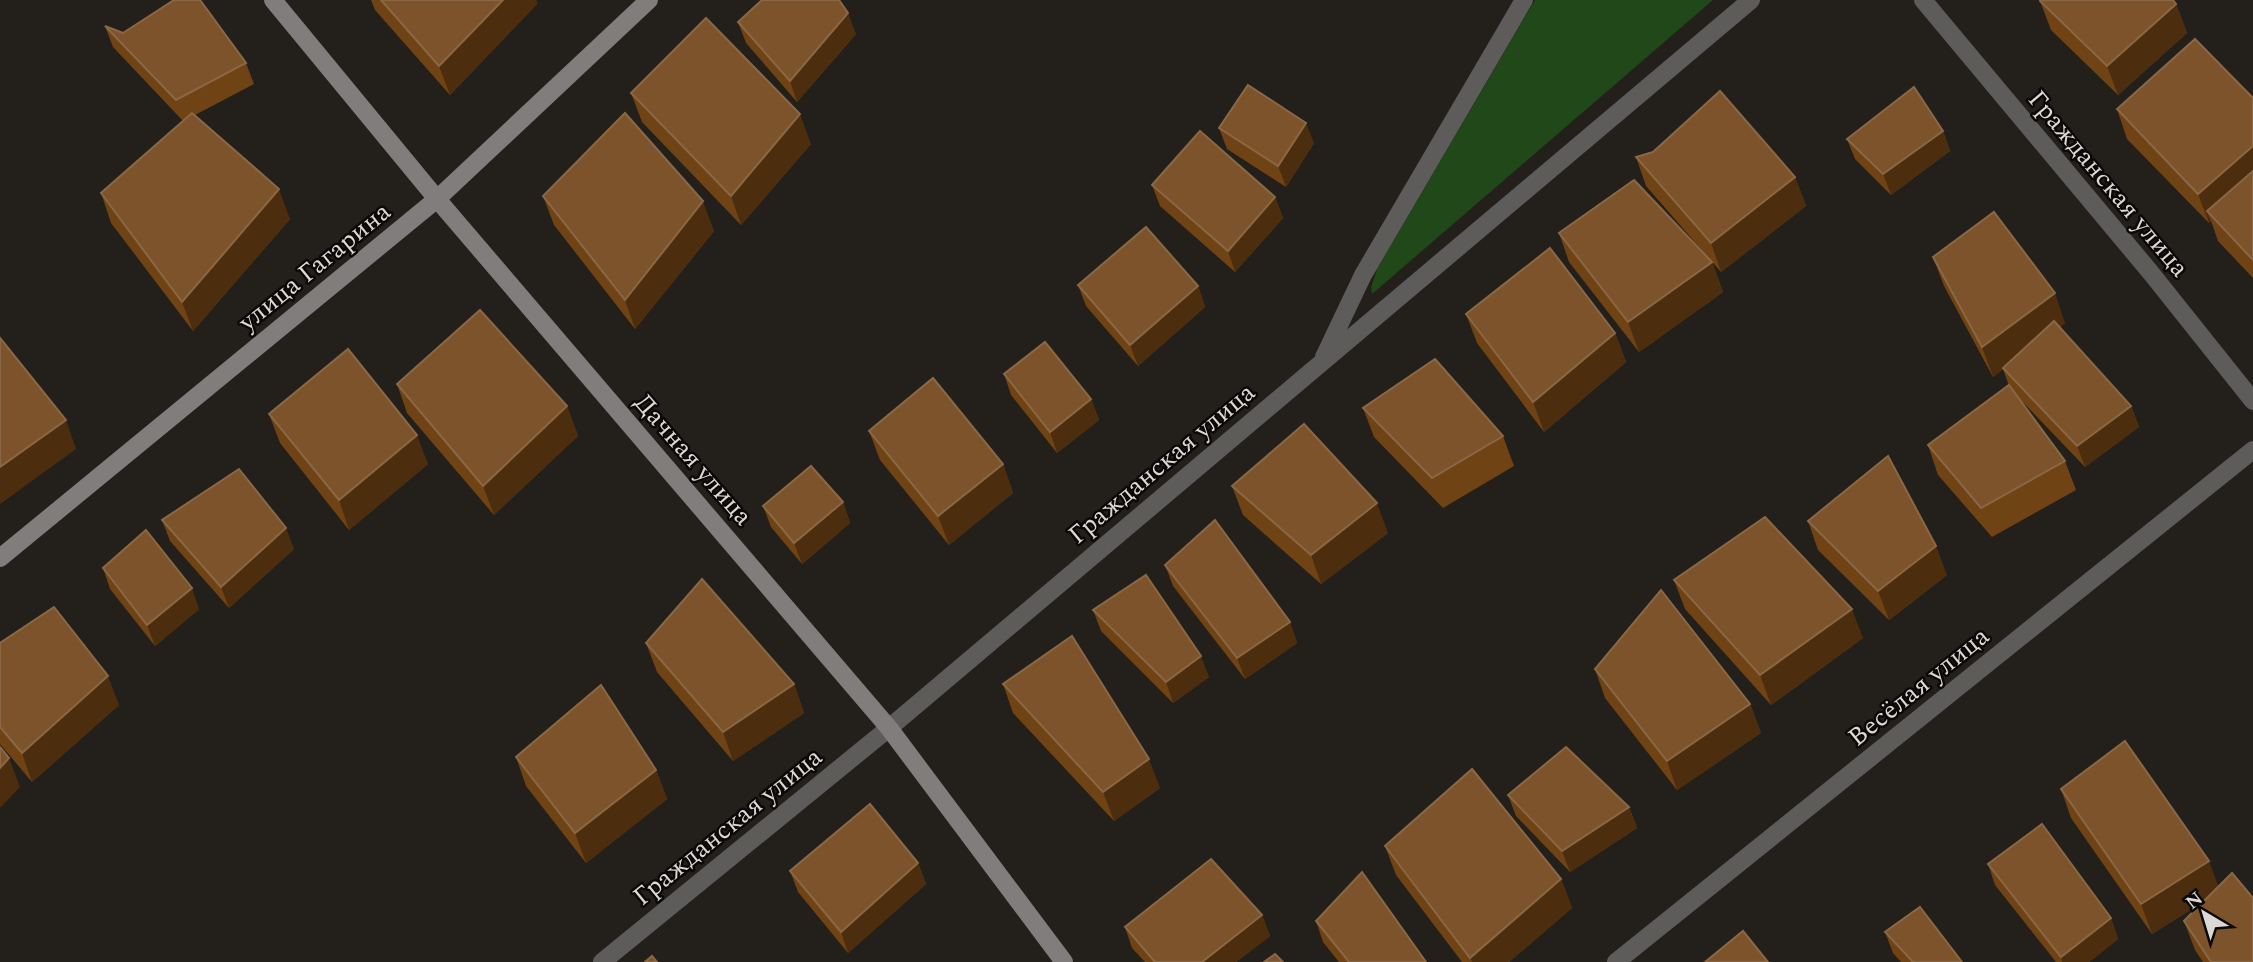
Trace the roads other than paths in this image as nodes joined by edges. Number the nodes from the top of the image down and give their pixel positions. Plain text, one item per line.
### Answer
1 (273, 0) edge
2 (649, 0) edge
3 (1524, 0) edge
4 (1751, 0) edge
5 (1923, 0) edge
6 (437, 199) junction
7 (1321, 363) junction
8 (2253, 401) edge
9 (2253, 450) edge
10 (0, 558) edge
11 (889, 727) junction
12 (602, 962) edge
13 (1064, 962) edge
14 (1616, 962) edge

1 - 6 main road, Дачная улица
2 - 6 main road, улица Гагарина
3 - 7 street
4 - 7 street, Гражданская улица
5 - 8 street, Гражданская улица
6 - 10 main road, улица Гагарина
6 - 11 main road, Дачная улица
7 - 11 street, Гражданская улица
9 - 14 street, Весёлая улица
11 - 12 street, Гражданская улица
11 - 13 main road, Дачная улица

